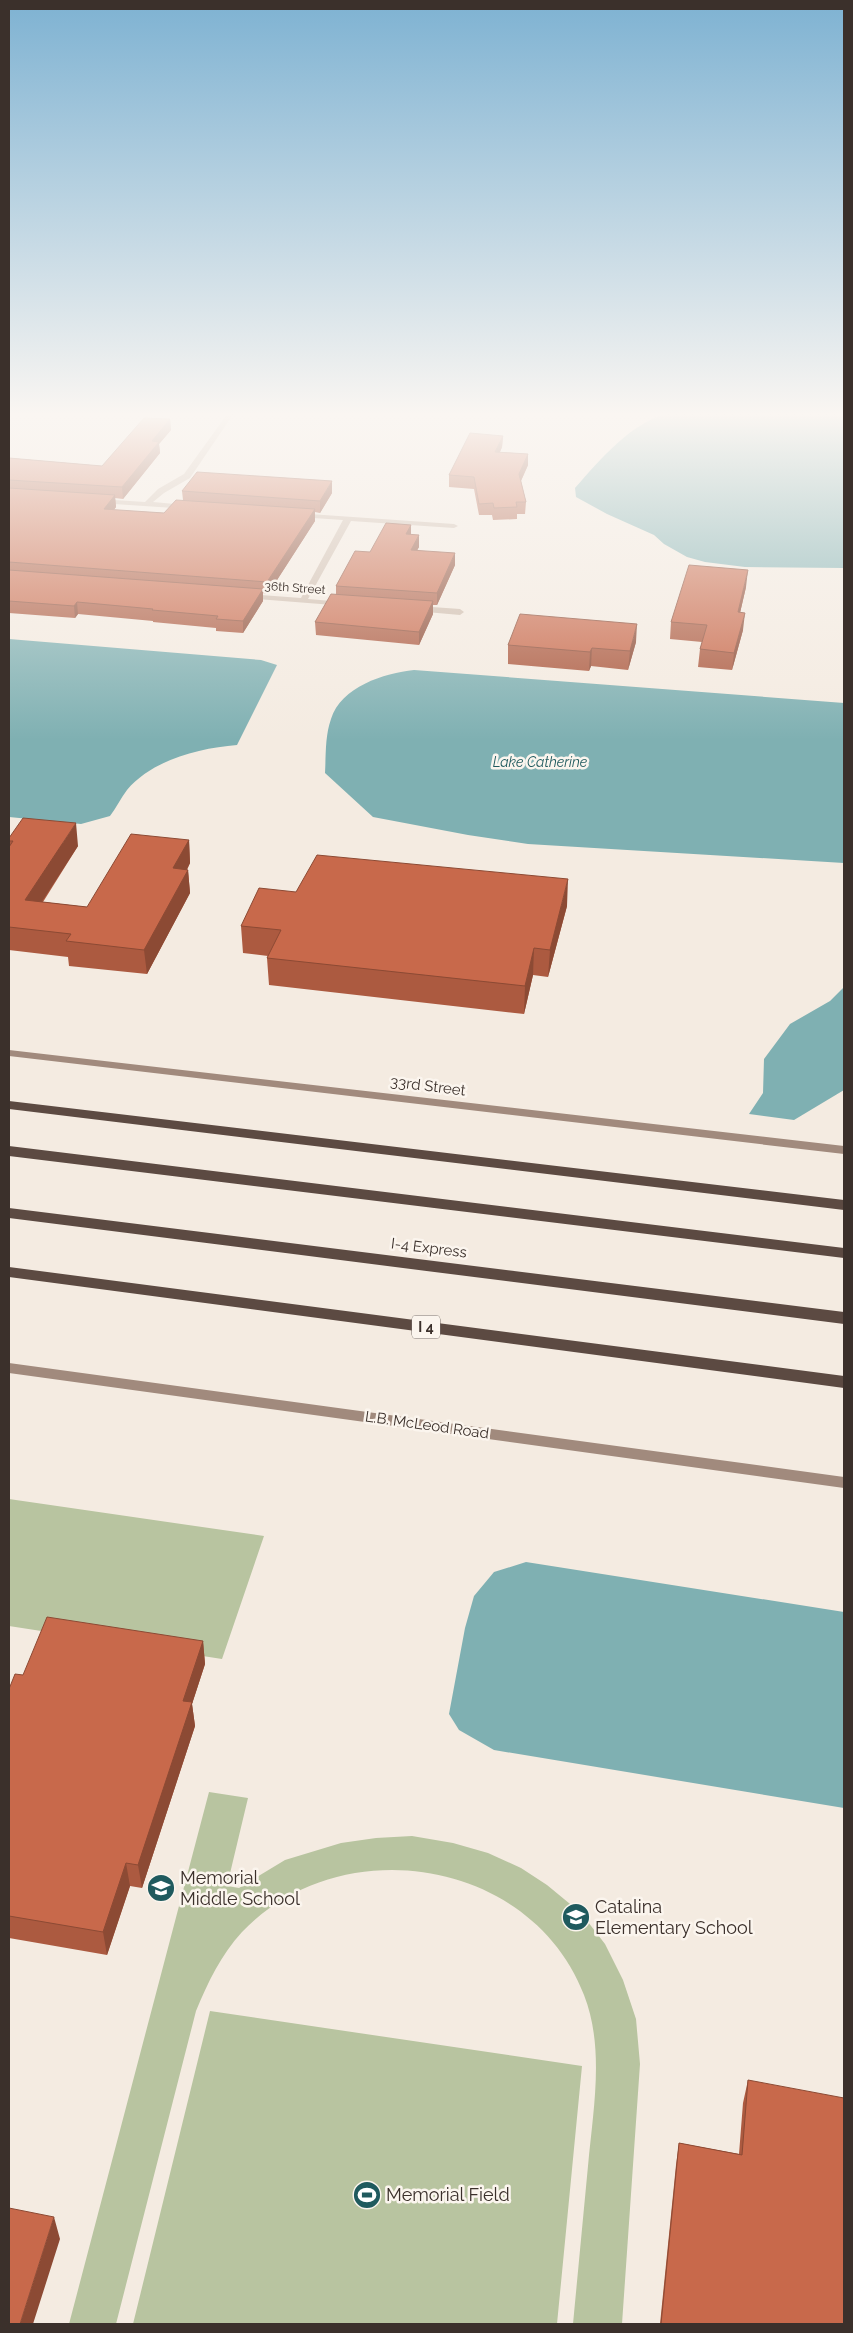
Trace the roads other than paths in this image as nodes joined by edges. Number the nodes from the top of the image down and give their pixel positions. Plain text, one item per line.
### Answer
1 (346, 522) edge
2 (392, 522) edge
3 (454, 526) dead end
4 (234, 595) edge
5 (303, 601) junction
6 (348, 604) edge
7 (413, 609) edge
8 (460, 612) dead end
9 (9, 1053) edge
10 (9, 1105) edge
11 (844, 1150) edge
12 (9, 1152) edge
13 (844, 1205) edge
14 (9, 1213) edge
15 (844, 1253) edge
16 (9, 1272) edge
17 (844, 1318) edge
18 (9, 1368) edge
19 (844, 1382) edge
20 (844, 1483) edge

1 - 5 street
2 - 3 street
4 - 5 street, 36th Street
5 - 6 street, 36th Street
7 - 8 street
9 - 11 street, 33rd Street
10 - 13 highway
12 - 15 highway
14 - 17 highway, I-4 Express
16 - 19 highway, I 4
18 - 20 street, L.B. McLeod Road

